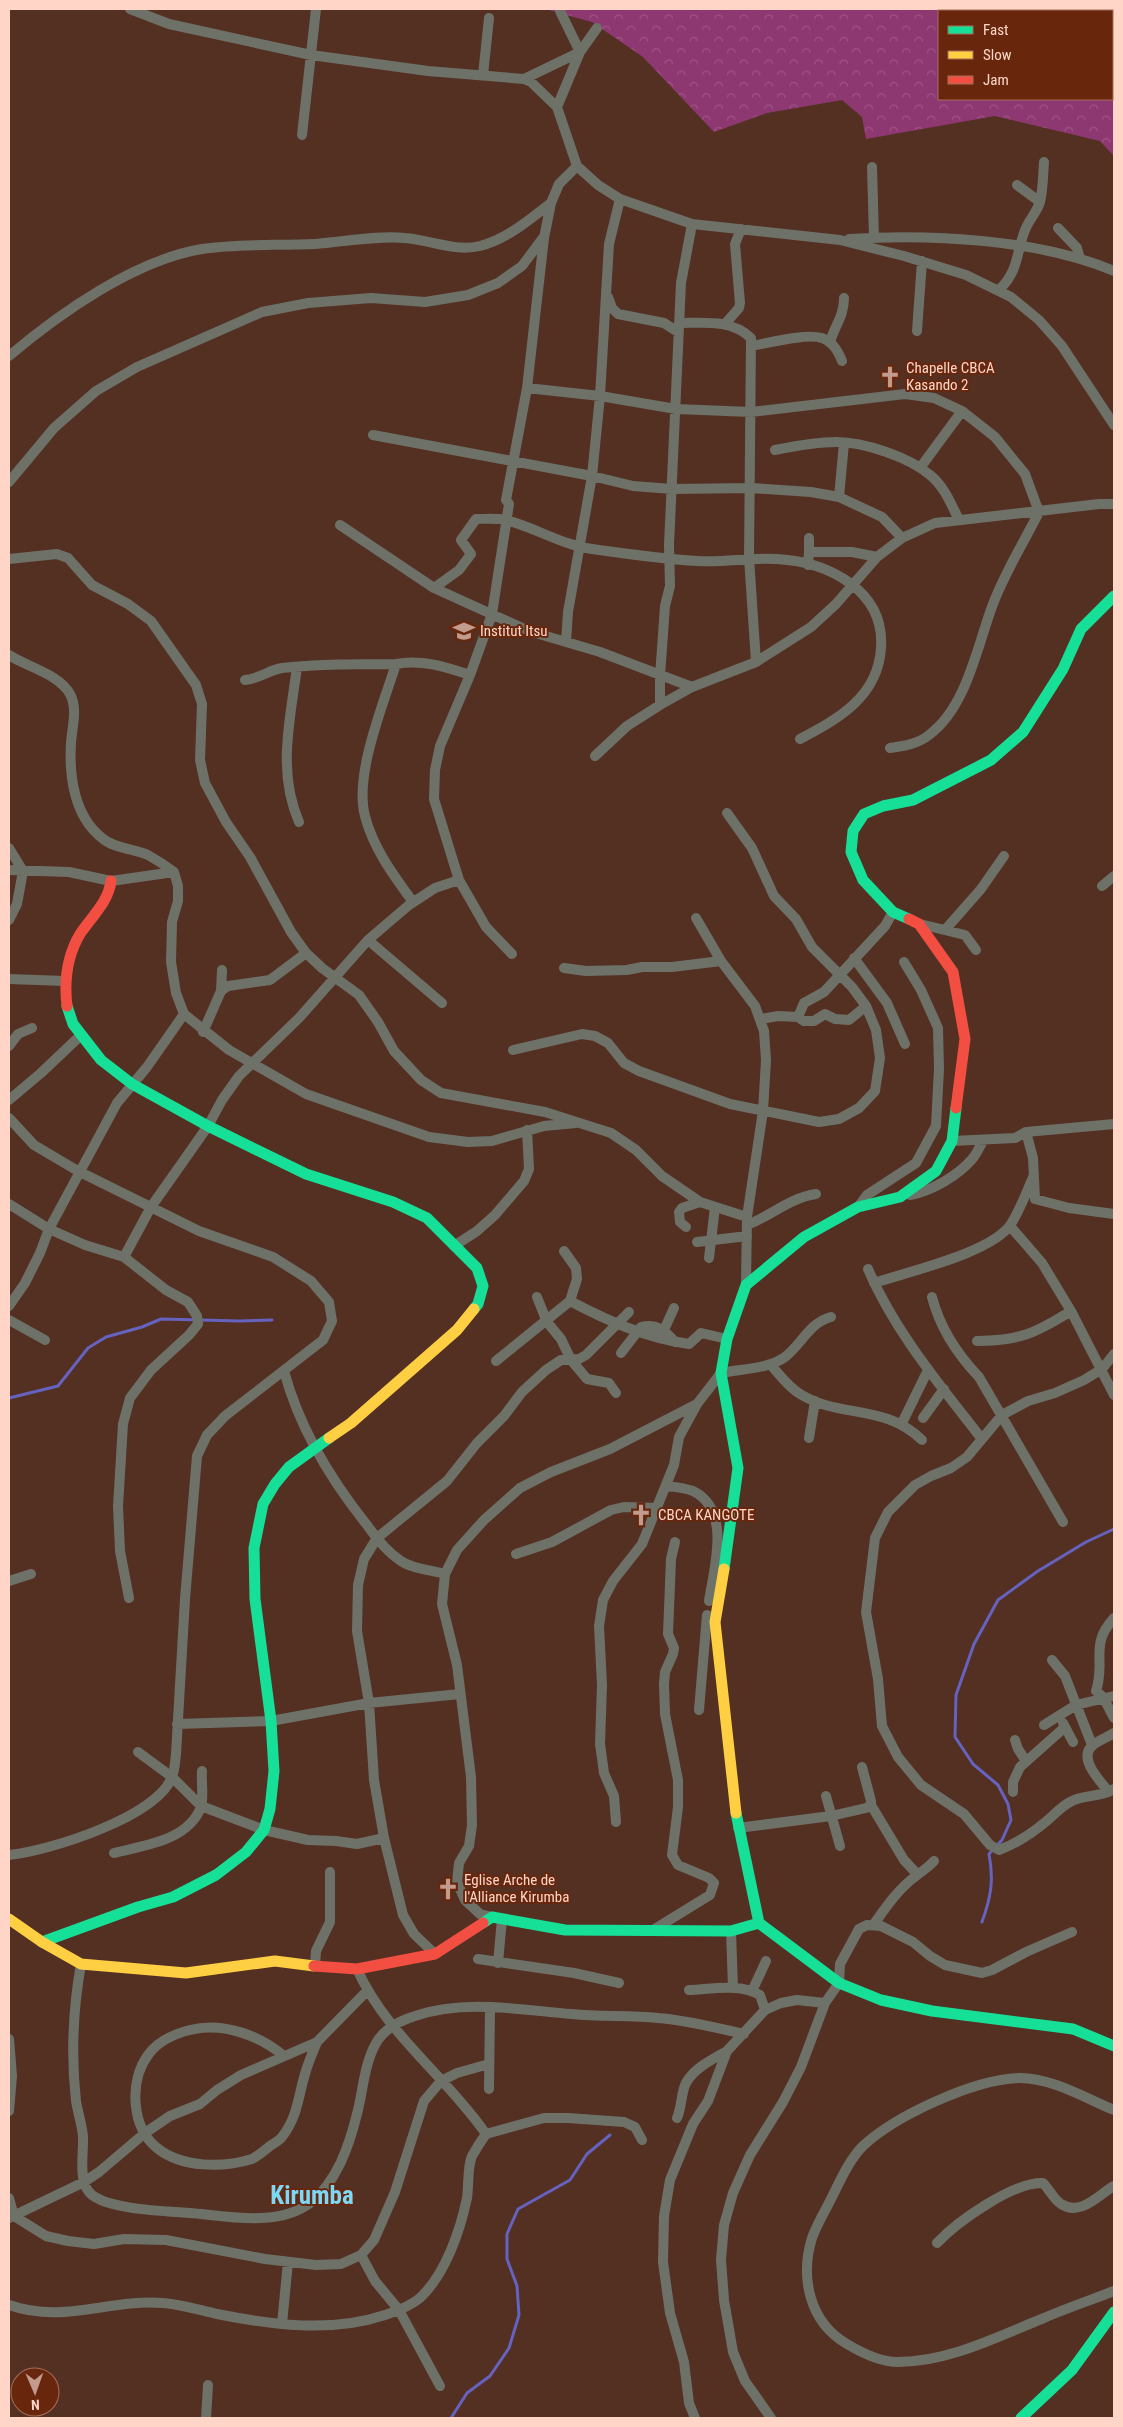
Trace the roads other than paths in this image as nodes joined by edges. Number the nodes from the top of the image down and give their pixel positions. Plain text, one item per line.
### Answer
1 (130, 9) edge
2 (316, 9) edge
3 (560, 11) dead end
4 (490, 18) dead end
5 (597, 28) dead end
6 (580, 52) junction
7 (311, 55) junction
8 (483, 75) junction
9 (524, 79) junction
10 (557, 107) junction
11 (302, 135) dead end
12 (1044, 162) dead end
13 (577, 166) junction
14 (872, 167) dead end
15 (1017, 185) dead end
16 (620, 199) junction
17 (1040, 202) junction
18 (551, 203) junction
19 (692, 224) junction
20 (1058, 228) dead end
21 (741, 229) junction
22 (544, 238) junction
23 (874, 238) junction
24 (840, 240) junction
25 (1022, 246) junction
26 (1080, 259) junction
27 (922, 261) junction
28 (1114, 271) edge
29 (606, 290) junction
30 (999, 290) junction
31 (844, 298) dead end
32 (725, 324) junction
33 (679, 328) junction
34 (917, 331) dead end
35 (830, 342) junction
36 (751, 346) junction
37 (9, 356) edge
38 (842, 361) dead end
39 (527, 388) junction
40 (600, 396) junction
41 (676, 409) junction
42 (962, 411) junction
43 (751, 412) junction
44 (1114, 425) edge
45 (373, 435) dead end
46 (844, 443) junction
47 (775, 450) dead end
48 (514, 463) junction
49 (920, 468) junction
50 (592, 476) junction
51 (9, 482) edge
52 (751, 488) junction
53 (672, 489) junction
54 (839, 497) junction
55 (1114, 504) edge
56 (1039, 512) junction
57 (505, 520) junction
58 (959, 520) junction
59 (340, 525) dead end
60 (809, 538) dead end
61 (902, 538) junction
62 (580, 547) junction
63 (809, 552) junction
64 (877, 557) junction
65 (669, 558) junction
66 (749, 558) junction
67 (9, 559) edge
68 (808, 565) junction
69 (854, 584) junction
70 (434, 588) junction
71 (1114, 596) edge
72 (492, 614) junction
73 (566, 642) junction
74 (9, 655) edge
75 (756, 662) junction
76 (396, 664) junction
77 (297, 667) junction
78 (470, 675) junction
79 (660, 676) junction
80 (245, 680) dead end
81 (692, 687) junction
82 (660, 705) junction
83 (800, 739) dead end
84 (890, 748) dead end
85 (595, 756) dead end
86 (728, 813) dead end
87 (299, 822) dead end
88 (9, 848) edge
89 (1004, 856) dead end
90 (9, 870) edge
91 (23, 871) junction
92 (174, 872) junction
93 (1114, 876) edge
94 (459, 880) junction
95 (112, 881) junction
96 (1102, 886) dead end
97 (413, 902) junction
98 (893, 912) junction
99 (696, 918) dead end
100 (9, 920) edge
101 (919, 924) junction
102 (945, 930) junction
103 (368, 940) junction
104 (976, 950) dead end
105 (306, 953) junction
106 (512, 954) dead end
107 (854, 958) junction
108 (721, 961) junction
109 (904, 962) dead end
110 (564, 968) dead end
111 (222, 970) dead end
112 (838, 975) junction
113 (334, 977) junction
114 (9, 978) edge
115 (65, 981) junction
116 (221, 991) junction
117 (442, 1004) dead end
118 (866, 1006) junction
119 (184, 1014) junction
120 (798, 1017) junction
121 (761, 1019) junction
122 (32, 1028) dead end
123 (203, 1032) junction
124 (80, 1036) junction
125 (905, 1044) dead end
126 (9, 1046) edge
127 (513, 1050) dead end
128 (254, 1063) junction
129 (132, 1084) junction
130 (9, 1100) edge
131 (764, 1111) junction
132 (9, 1118) edge
133 (582, 1123) junction
134 (1114, 1124) edge
135 (208, 1126) junction
136 (527, 1130) junction
137 (1026, 1132) junction
138 (983, 1140) junction
139 (952, 1141) junction
140 (78, 1172) junction
141 (1034, 1175) junction
142 (816, 1194) dead end
143 (900, 1198) junction
144 (700, 1202) junction
145 (9, 1204) edge
146 (151, 1207) junction
147 (715, 1207) junction
148 (858, 1207) junction
149 (1114, 1214) edge
150 (747, 1221) junction
151 (1010, 1226) junction
152 (686, 1227) dead end
153 (48, 1229) junction
154 (747, 1236) junction
155 (711, 1239) junction
156 (697, 1242) dead end
157 (454, 1246) junction
158 (564, 1251) dead end
159 (124, 1257) junction
160 (709, 1258) dead end
161 (868, 1269) dead end
162 (874, 1283) junction
163 (746, 1285) junction
164 (537, 1297) dead end
165 (932, 1297) dead end
166 (570, 1301) junction
167 (9, 1306) edge
168 (674, 1308) dead end
169 (1071, 1311) junction
170 (628, 1312) dead end
171 (831, 1317) dead end
172 (9, 1320) edge
173 (547, 1322) junction
174 (616, 1324) junction
175 (664, 1330) junction
176 (637, 1332) junction
177 (726, 1339) junction
178 (45, 1340) dead end
179 (977, 1341) dead end
180 (676, 1342) junction
181 (621, 1353) dead end
182 (1114, 1354) edge
183 (571, 1360) junction
184 (496, 1361) dead end
185 (770, 1364) junction
186 (1102, 1369) junction
187 (284, 1370) junction
188 (928, 1370) junction
189 (721, 1372) junction
190 (944, 1390) junction
191 (616, 1393) dead end
192 (1114, 1395) edge
193 (815, 1402) junction
194 (697, 1404) junction
195 (1002, 1415) junction
196 (924, 1418) dead end
197 (902, 1423) junction
198 (809, 1438) dead end
199 (981, 1438) junction
200 (922, 1440) dead end
201 (315, 1448) junction
202 (666, 1486) junction
203 (658, 1508) junction
204 (1062, 1522) dead end
205 (377, 1538) junction
206 (675, 1542) dead end
207 (516, 1554) dead end
208 (31, 1574) dead end
209 (445, 1574) junction
210 (9, 1581) edge
211 (129, 1598) dead end
212 (1114, 1618) edge
213 (1052, 1660) dead end
214 (460, 1694) junction
215 (1114, 1696) edge
216 (1103, 1697) junction
217 (369, 1703) junction
218 (1076, 1705) junction
219 (699, 1710) dead end
220 (1060, 1715) junction
221 (1114, 1718) edge
222 (270, 1721) junction
223 (177, 1724) junction
224 (1044, 1724) dead end
225 (1065, 1727) junction
226 (1114, 1733) edge
227 (1015, 1740) dead end
228 (1073, 1742) dead end
229 (1092, 1746) junction
230 (138, 1752) dead end
231 (1026, 1761) junction
232 (862, 1767) dead end
233 (202, 1771) dead end
234 (172, 1777) junction
235 (1112, 1791) edge
236 (1013, 1792) dead end
237 (826, 1796) dead end
238 (871, 1805) junction
239 (201, 1806) junction
240 (830, 1816) junction
241 (616, 1822) dead end
242 (738, 1828) junction
243 (264, 1830) junction
244 (384, 1838) junction
245 (840, 1846) dead end
246 (114, 1853) dead end
247 (9, 1855) edge
248 (934, 1861) dead end
249 (330, 1872) dead end
250 (917, 1874) junction
251 (497, 1918) junction
252 (9, 1919) edge
253 (759, 1923) junction
254 (874, 1924) junction
255 (652, 1931) junction
256 (731, 1931) junction
257 (1072, 1932) dead end
258 (42, 1942) junction
259 (435, 1954) junction
260 (478, 1959) dead end
261 (498, 1962) junction
262 (766, 1962) dead end
263 (81, 1964) junction
264 (315, 1966) junction
265 (357, 1969) junction
266 (619, 1982) dead end
267 (839, 1982) junction
268 (733, 1988) junction
269 (689, 1990) dead end
270 (367, 1991) junction
271 (752, 1991) junction
272 (825, 2003) junction
273 (490, 2007) junction
274 (765, 2010) junction
275 (392, 2025) junction
276 (744, 2034) junction
277 (9, 2039) edge
278 (317, 2042) junction
279 (1114, 2046) edge
280 (728, 2051) junction
281 (284, 2056) junction
282 (489, 2064) junction
283 (10, 2076) edge
284 (441, 2081) junction
285 (489, 2089) dead end
286 (1114, 2110) edge
287 (9, 2111) edge
288 (677, 2118) dead end
289 (145, 2133) junction
290 (486, 2134) junction
291 (642, 2140) dead end
292 (84, 2182) junction
293 (1114, 2186) edge
294 (9, 2198) edge
295 (12, 2217) edge
296 (936, 2243) dead end
297 (361, 2255) junction
298 (288, 2262) junction
299 (1114, 2291) edge
300 (9, 2305) edge
301 (399, 2310) junction
302 (1114, 2312) edge
303 (282, 2324) junction
304 (208, 2385) dead end
305 (440, 2386) dead end
306 (206, 2418) edge
307 (695, 2418) edge
308 (771, 2418) edge
309 (1021, 2418) edge

1 - 7 street
2 - 7 street
3 - 6 street
4 - 8 street
5 - 6 street
6 - 9 street
6 - 10 street
7 - 8 street
7 - 11 street
8 - 9 street
9 - 10 street
10 - 13 street
12 - 17 street
13 - 16 street
13 - 18 street
14 - 23 street
15 - 17 street
16 - 19 street
16 - 29 street
17 - 25 street
18 - 22 street
18 - 37 street
19 - 21 street
19 - 33 street
20 - 26 street
21 - 24 street
21 - 32 street
22 - 39 street
22 - 51 street
23 - 24 street
23 - 25 street
24 - 27 street
25 - 26 street
25 - 30 street
26 - 28 street
27 - 30 street
27 - 34 street
29 - 33 street
29 - 40 street
30 - 44 street
31 - 35 street
32 - 33 street
32 - 36 street
33 - 41 street
35 - 36 street
35 - 38 street
36 - 43 street
39 - 40 street
39 - 48 street
40 - 41 street
40 - 50 street
41 - 43 street
41 - 53 street
42 - 43 street
42 - 49 street
42 - 56 street
43 - 52 street
45 - 48 street
46 - 47 street
46 - 49 street
46 - 54 street
48 - 50 street
48 - 57 street
49 - 58 street
50 - 53 street
50 - 62 street
52 - 53 street
52 - 54 street
52 - 66 street
53 - 65 street
54 - 61 street
55 - 56 street
56 - 58 street
56 - 84 street
57 - 62 street
57 - 70 street
57 - 72 street
58 - 61 street
59 - 70 street
60 - 63 street
61 - 64 street
62 - 65 street
62 - 73 street
63 - 64 street
63 - 68 street
64 - 69 street
65 - 66 street
65 - 79 street
66 - 68 street
66 - 75 street
67 - 105 street
68 - 69 street
69 - 75 street
69 - 83 street
70 - 72 street
71 - 98 main road
72 - 73 street
72 - 78 street
73 - 79 street
74 - 92 street
75 - 81 street
76 - 77 street
76 - 78 street
76 - 97 street
77 - 80 street
77 - 87 street
78 - 94 street
79 - 81 street
79 - 82 street
81 - 82 street
82 - 85 street
86 - 112 street
88 - 91 street
89 - 102 street
90 - 91 street
91 - 95 street
91 - 100 street
92 - 95 street
92 - 119 street
93 - 96 street
94 - 97 street
94 - 106 street
95 - 115 main road
97 - 103 street
98 - 101 main road
98 - 107 street
99 - 108 street
101 - 102 street
101 - 139 main road
102 - 104 street
103 - 113 street
103 - 117 street
105 - 113 street
105 - 116 street
107 - 112 street
107 - 125 street
108 - 110 street
108 - 121 street
109 - 148 street
111 - 116 street
112 - 118 street
112 - 120 street
113 - 128 street
113 - 133 street
114 - 115 street
115 - 124 main road
116 - 123 street
118 - 120 street
118 - 131 street
119 - 123 street
119 - 129 street
120 - 121 street
121 - 131 street
122 - 126 street
123 - 128 street
124 - 129 main road
124 - 130 street
127 - 131 street
128 - 135 street
128 - 136 street
129 - 135 main road
129 - 140 street
131 - 150 street
132 - 140 street
133 - 136 street
133 - 144 street
134 - 137 street
135 - 146 street
135 - 157 main road
136 - 157 street
137 - 138 street
137 - 141 street
138 - 139 street
138 - 143 street
139 - 143 main road
140 - 146 street
140 - 153 street
141 - 149 street
141 - 151 street
142 - 150 street
143 - 148 main road
144 - 147 street
144 - 152 street
145 - 153 street
146 - 159 street
146 - 187 street
147 - 150 street
147 - 155 street
148 - 163 main road
150 - 154 street
151 - 162 street
151 - 169 street
153 - 159 street
153 - 167 street
154 - 155 street
154 - 163 street
155 - 156 street
155 - 160 street
157 - 201 main road
158 - 166 street
159 - 211 street
161 - 162 street
162 - 188 street
163 - 177 main road
164 - 173 street
165 - 195 street
166 - 173 street
166 - 174 street
168 - 175 street
169 - 179 street
169 - 186 street
170 - 174 street
171 - 185 street
172 - 178 street
173 - 183 street
173 - 184 street
174 - 176 street
174 - 183 street
175 - 176 street
175 - 180 street
176 - 180 street
176 - 181 street
177 - 180 street
177 - 189 main road
182 - 186 street
183 - 191 street
183 - 205 street
185 - 189 street
185 - 193 street
186 - 192 street
186 - 195 street
187 - 201 street
187 - 223 street
188 - 190 street
188 - 197 street
189 - 194 street
189 - 242 main road
190 - 196 street
190 - 199 street
193 - 197 street
193 - 198 street
194 - 202 street
194 - 209 street
195 - 199 street
195 - 204 street
197 - 200 street
199 - 235 street
201 - 205 street
201 - 222 main road
202 - 203 street
202 - 219 street
203 - 207 street
203 - 241 street
205 - 209 street
205 - 217 street
206 - 255 street
208 - 210 street
209 - 214 street
212 - 216 street
213 - 218 street
214 - 217 street
214 - 251 street
215 - 216 street
216 - 218 street
216 - 221 street
217 - 222 street
217 - 244 street
218 - 220 street
218 - 229 street
220 - 224 street
220 - 225 street
222 - 223 street
222 - 243 main road
223 - 234 street
225 - 228 street
225 - 231 street
226 - 229 street
227 - 231 street
229 - 235 street
230 - 234 street
231 - 236 street
232 - 238 street
233 - 239 street
234 - 239 street
234 - 247 street
237 - 240 street
238 - 240 street
238 - 250 street
239 - 243 street
239 - 246 street
240 - 242 street
240 - 245 street
242 - 253 main road
243 - 244 street
243 - 258 main road
244 - 259 street
248 - 250 street
249 - 264 street
250 - 254 street
251 - 255 main road
251 - 259 main road
251 - 261 street
252 - 258 main road
253 - 256 main road
253 - 267 main road
254 - 257 street
254 - 267 street
255 - 256 main road
256 - 268 street
258 - 263 main road
259 - 265 main road
260 - 261 street
261 - 266 street
262 - 271 street
263 - 264 main road
263 - 292 street
264 - 265 main road
265 - 270 street
267 - 272 street
267 - 279 main road
268 - 269 street
268 - 271 street
270 - 275 street
270 - 278 street
271 - 274 street
272 - 274 street
272 - 308 street
273 - 275 street
273 - 276 street
273 - 282 street
274 - 276 street
275 - 284 street
275 - 292 street
276 - 280 street
277 - 283 street
278 - 281 street
278 - 289 street
280 - 288 street
280 - 307 street
281 - 289 street
281 - 289 street
282 - 284 street
282 - 285 street
283 - 287 street
284 - 290 street
284 - 297 street
286 - 299 street
289 - 292 street
290 - 291 street
290 - 301 street
292 - 295 street
293 - 296 street
294 - 295 street
295 - 298 street
297 - 298 street
297 - 301 street
298 - 303 street
300 - 303 street
301 - 303 street
301 - 305 street
302 - 309 main road
304 - 306 street

